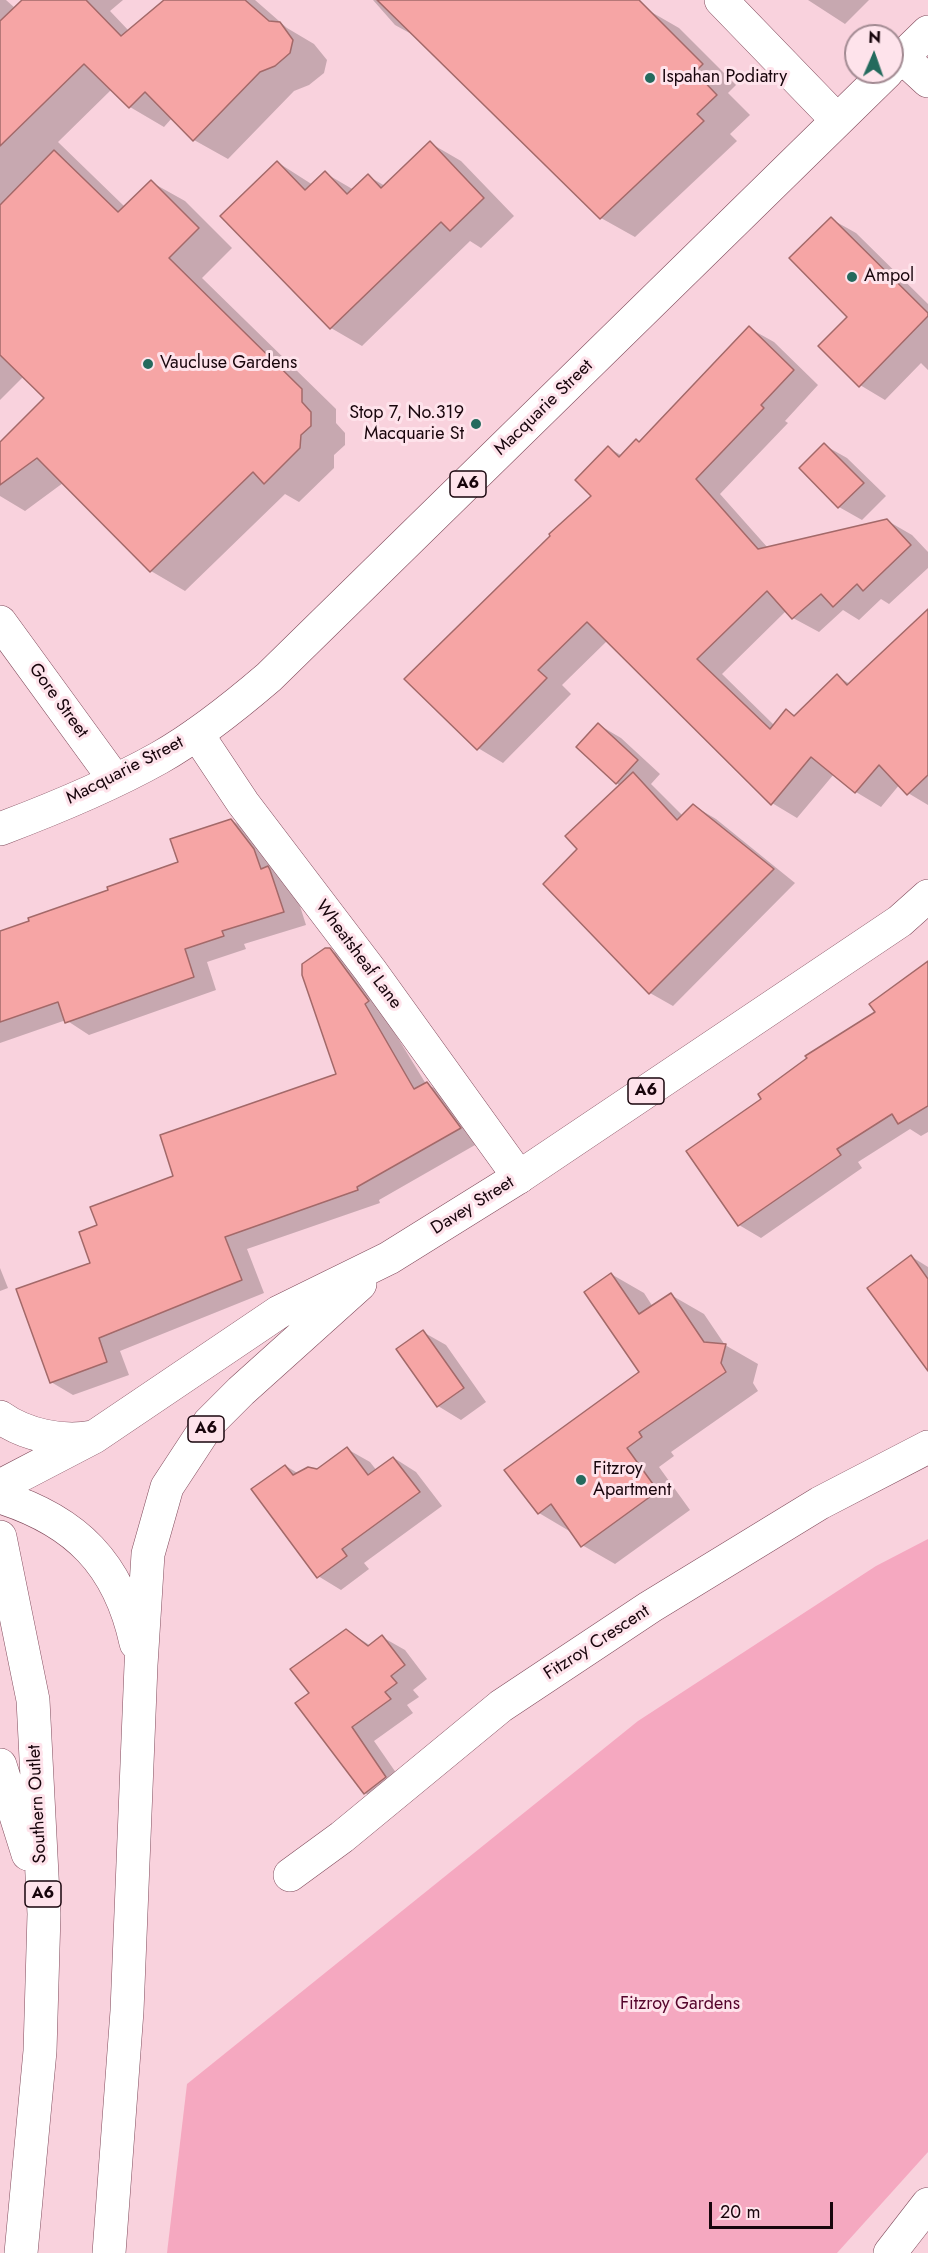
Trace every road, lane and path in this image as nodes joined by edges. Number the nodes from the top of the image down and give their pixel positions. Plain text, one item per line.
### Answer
1 (721, 0) edge
2 (928, 32) edge
3 (904, 56) edge
4 (904, 70) edge
5 (928, 81) edge
6 (875, 84) edge
7 (837, 120) junction
8 (0, 622) edge
9 (197, 734) junction
10 (115, 780) junction
11 (0, 829) edge
12 (928, 896) edge
13 (519, 1177) junction
14 (389, 1258) junction
15 (0, 1417) edge
16 (94, 1437) junction
17 (928, 1447) edge
18 (0, 1486) edge
19 (0, 1497) edge
20 (0, 1538) edge
21 (141, 1665) junction
22 (0, 1765) edge
23 (290, 1875) dead end
24 (45, 1914) junction
25 (928, 2204) edge
26 (21, 2253) edge
27 (109, 2253) edge
28 (890, 2253) edge

1 - 7 main road
2 - 3 main road, Macquarie Street / A6
4 - 5 main road
6 - 7 main road, Macquarie Street / A6
7 - 9 main road, Macquarie Street / A6
8 - 10 main road, Gore Street
9 - 10 main road, Macquarie Street / A6
9 - 13 main road, Wheatsheaf Lane
10 - 11 main road, Macquarie Street / A6
12 - 13 main road, Davey Street / A6
13 - 14 main road, Davey Street / A6
14 - 16 main road, Davey Street / A6
14 - 21 main road, A6
15 - 16 main road
16 - 18 main road, Davey Street / A6
17 - 23 main road, Fitzroy Crescent
19 - 21 main road
20 - 24 main road, Southern Outlet / A6
21 - 27 main road, A6
22 - 24 main road
24 - 26 main road, Southern Outlet / A6
25 - 28 main road

